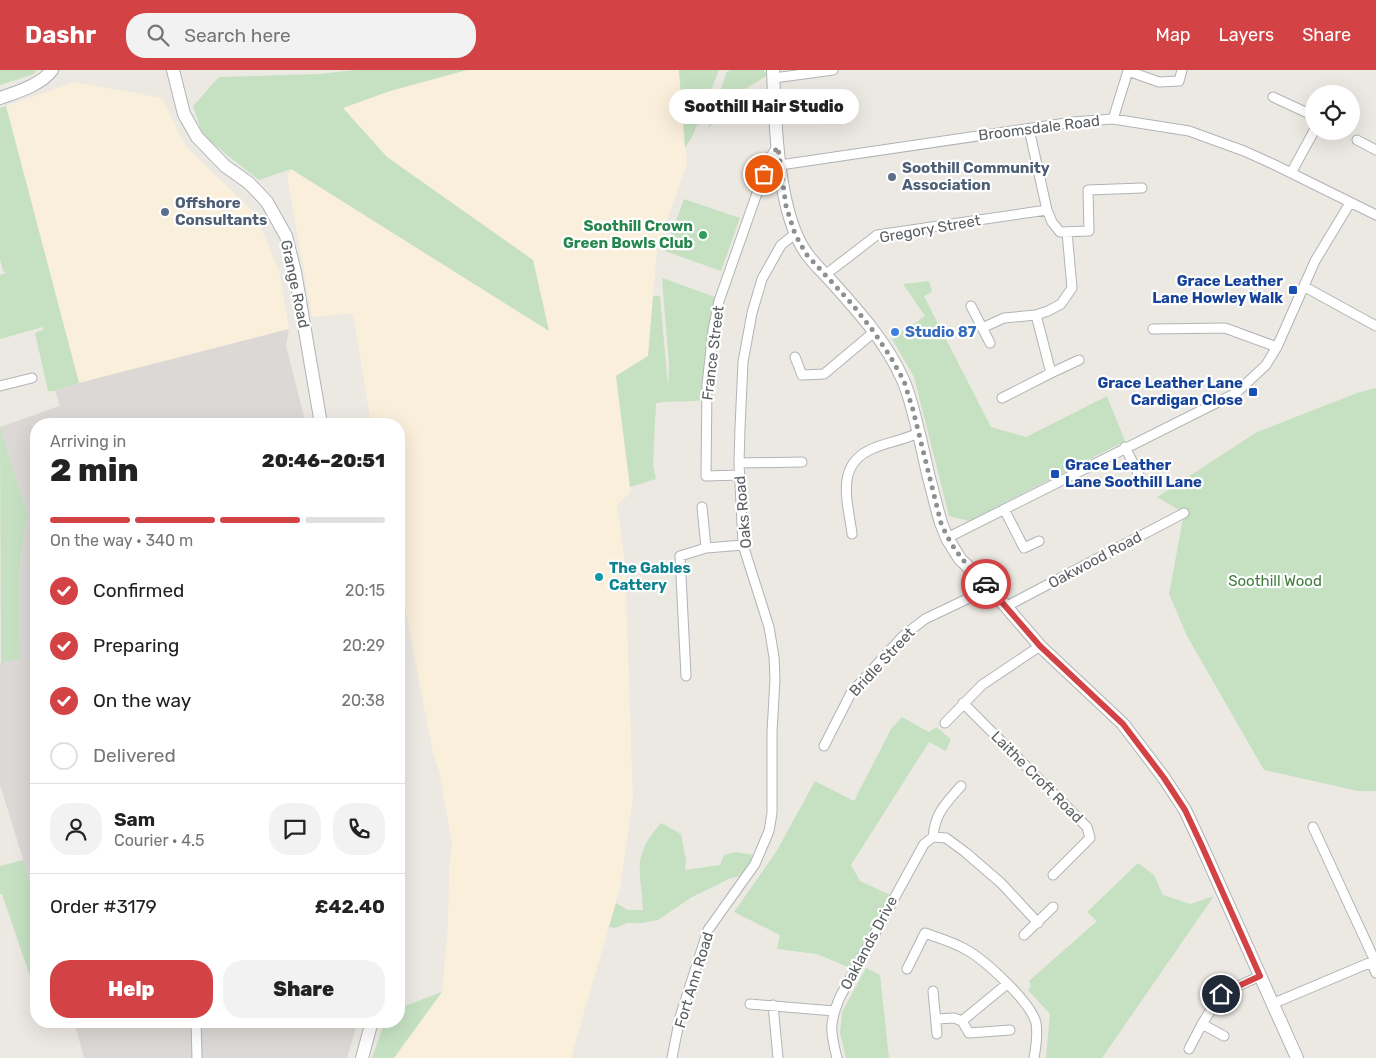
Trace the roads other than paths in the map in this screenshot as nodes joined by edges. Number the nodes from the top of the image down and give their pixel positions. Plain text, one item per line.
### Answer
1 (52, 70) edge
2 (173, 70) edge
3 (182, 70) edge
4 (833, 70) edge
5 (1182, 70) edge
6 (774, 74) edge
7 (178, 93) junction
8 (1273, 97) dead end
9 (0, 98) edge
10 (1305, 112) edge
11 (1113, 119) junction
12 (1030, 129) junction
13 (1309, 140) edge
14 (1357, 140) dead end
15 (778, 147) junction
16 (1376, 150) edge
17 (780, 165) junction
18 (1291, 173) junction
19 (1142, 188) dead end
20 (1350, 203) junction
21 (1047, 210) junction
22 (1376, 215) edge
23 (1067, 232) junction
24 (795, 234) junction
25 (825, 275) junction
26 (1305, 287) junction
27 (971, 306) dead end
28 (1036, 315) junction
29 (1376, 326) edge
30 (982, 328) junction
31 (1153, 329) dead end
32 (874, 332) junction
33 (990, 343) dead end
34 (1277, 347) junction
35 (795, 357) dead end
36 (1079, 360) dead end
37 (1051, 373) junction
38 (34, 380) dead end
39 (0, 386) edge
40 (1002, 398) dead end
41 (320, 418) edge
42 (918, 433) junction
43 (1126, 447) junction
44 (802, 462) dead end
45 (739, 463) junction
46 (740, 475) junction
47 (1141, 479) dead end
48 (702, 507) dead end
49 (1004, 509) junction
50 (1184, 513) dead end
51 (852, 534) dead end
52 (947, 538) junction
53 (1039, 541) dead end
54 (743, 545) junction
55 (706, 548) junction
56 (990, 588) junction
57 (1007, 606) junction
58 (1040, 646) junction
59 (686, 676) dead end
60 (963, 703) junction
61 (945, 722) dead end
62 (824, 746) dead end
63 (961, 786) dead end
64 (1314, 827) dead end
65 (934, 837) junction
66 (759, 858) joint
67 (1053, 875) dead end
68 (1053, 908) dead end
69 (1038, 923) junction
70 (1024, 935) dead end
71 (1374, 962) edge
72 (907, 969) dead end
73 (1376, 973) edge
74 (1260, 976) junction
75 (1007, 984) junction
76 (933, 991) dead end
77 (750, 1004) dead end
78 (1272, 1004) junction
79 (773, 1005) junction
80 (834, 1011) junction
81 (937, 1019) junction
82 (962, 1021) junction
83 (1202, 1024) junction
84 (196, 1028) edge
85 (370, 1028) edge
86 (1010, 1030) dead end
87 (938, 1034) dead end
88 (1224, 1036) dead end
89 (1189, 1049) dead end
90 (197, 1058) edge
91 (362, 1058) edge
92 (672, 1058) edge
93 (778, 1058) edge
94 (837, 1058) edge
95 (1034, 1058) edge
96 (1297, 1058) edge

1 - 9 main road
2 - 7 main road, Grange Road
3 - 7 main road, Grange Road
4 - 6 street
5 - 11 street
6 - 15 main road
7 - 41 main road, Grange Road
8 - 10 street
11 - 12 street, Broomsdale Road
11 - 18 street, Broomsdale Road
12 - 17 street, Broomsdale Road
12 - 21 street
13 - 18 street
14 - 16 street
15 - 17 main road
15 - 46 street, France Street
17 - 24 main road
18 - 20 street, Broomsdale Road
19 - 23 street
20 - 22 street, Broomsdale Road
20 - 26 street
21 - 23 street
21 - 25 street, Gregory Street
23 - 28 street
24 - 25 main road
24 - 45 street, Oaks Road
25 - 32 main road
26 - 29 street
26 - 34 street
27 - 30 street
28 - 30 street
28 - 37 street
30 - 33 street
31 - 34 street
32 - 35 street
32 - 42 main road
34 - 43 street
36 - 37 street
37 - 40 street
38 - 39 street
42 - 51 street
42 - 52 main road
43 - 47 street
43 - 49 street
44 - 45 street
45 - 46 street, Oaks Road
46 - 54 street, Oaks Road
48 - 55 street
49 - 52 street
49 - 53 street
50 - 57 street, Oakwood Road
52 - 56 main road
54 - 55 street
54 - 66 street, Oaks Road
55 - 59 street
56 - 57 main road
56 - 62 street, Bridle Street
57 - 58 main road
58 - 60 street
58 - 74 main road
60 - 61 street
60 - 67 street, Laithe Croft Road
63 - 65 street, Oaklands Drive
64 - 71 street
65 - 69 street
65 - 80 street, Oaklands Drive
66 - 92 street, Fort Ann Road
68 - 69 street
69 - 70 street
71 - 73 street
71 - 78 street
72 - 75 street
74 - 78 main road
74 - 83 street
75 - 82 street
75 - 95 street
76 - 81 street
77 - 79 street
78 - 96 main road
79 - 80 street
79 - 93 street
80 - 94 street, Oaklands Drive
81 - 82 street
81 - 87 street
82 - 86 street
83 - 88 street
83 - 89 street
84 - 90 street
85 - 91 main road

